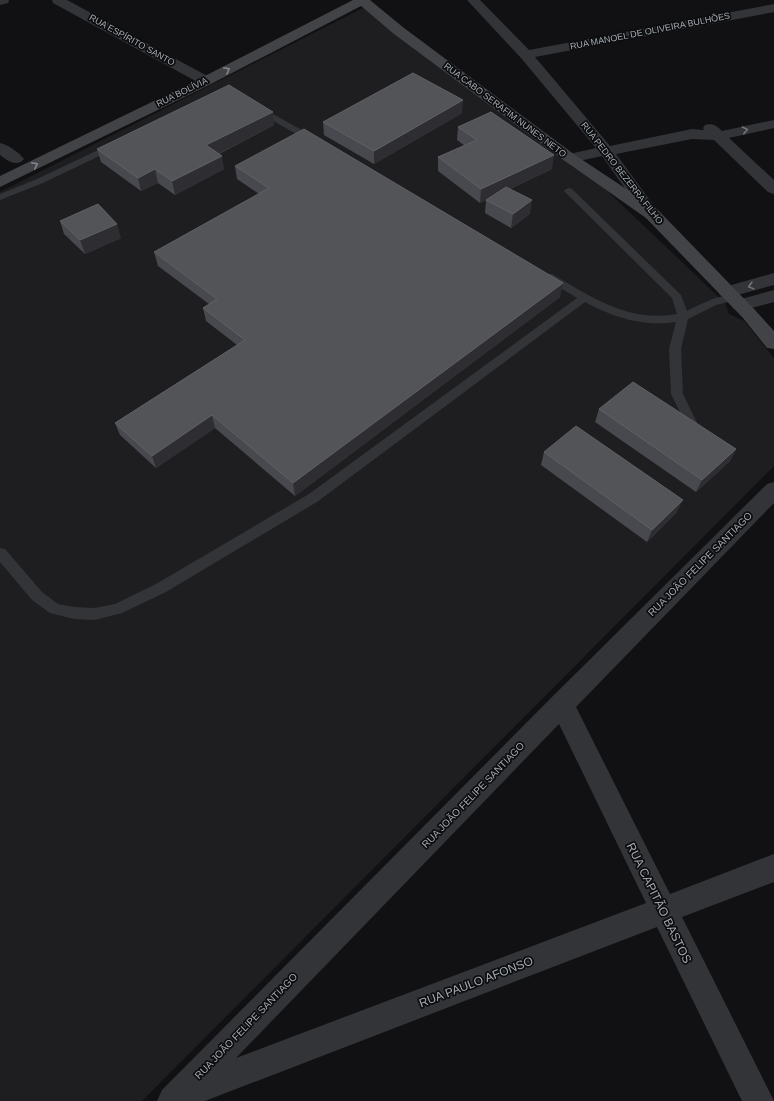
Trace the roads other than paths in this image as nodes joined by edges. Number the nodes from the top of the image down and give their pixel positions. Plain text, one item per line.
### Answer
1 (3, 0) edge
2 (58, 0) edge
3 (344, 0) edge
4 (363, 0) edge
5 (473, 0) edge
6 (0, 1) edge
7 (774, 8) edge
8 (526, 55) junction
9 (192, 73) junction
10 (179, 79) dead end
11 (206, 81) junction
12 (133, 102) dead end
13 (250, 104) edge
14 (146, 110) junction
15 (774, 112) edge
16 (774, 124) edge
17 (713, 131) junction
18 (124, 141) edge
19 (318, 143) edge
20 (0, 148) edge
21 (606, 151) junction
22 (570, 158) junction
23 (0, 166) edge
24 (768, 175) edge
25 (0, 182) edge
26 (774, 189) edge
27 (569, 191) dead end
28 (0, 197) edge
29 (652, 214) junction
30 (537, 270) edge
31 (774, 279) edge
32 (774, 296) edge
33 (585, 297) junction
34 (738, 302) junction
35 (683, 316) junction
36 (774, 323) edge
37 (774, 343) edge
38 (698, 438) edge
39 (774, 490) edge
40 (0, 553) edge
41 (562, 704) junction
42 (774, 868) edge
43 (663, 911) junction
44 (176, 1098) edge
45 (758, 1101) edge

1 - 6 street
2 - 9 street, RUA ESPÍRITO SANTO
3 - 9 street, RUA BOLÍVIA
11 -> 4 street, RUA BOLÍVIA
4 - 22 street, RUA CABO SERAFIM NUNES NETO
5 - 8 street, RUA PEDRO BEZERRA FILHO
7 - 8 street, RUA MANOEL DE OLIVEIRA BULHÕES
8 - 21 street, RUA PEDRO BEZERRA FILHO
9 - 10 street, RUA BOLÍVIA
9 - 11 street, RUA ESPÍRITO SANTO
11 - 14 street, RUA BOLÍVIA
12 - 14 street
13 - 19 lane
25 -> 14 street, RUA BOLÍVIA
15 - 17 street
17 -> 16 street
17 - 21 street
17 - 24 street
18 - 28 lane
20 - 23 street
21 - 22 street
21 - 29 street, RUA PEDRO BEZERRA FILHO
22 - 29 street, RUA CABO SERAFIM NUNES NETO
24 - 26 street
27 - 35 lane
29 - 34 street, RUA PEDRO BEZERRA FILHO
30 - 33 lane
31 -> 34 street
32 - 34 street
33 - 35 lane
33 - 40 lane
34 - 35 lane
34 - 36 street
34 - 37 street, RUA PEDRO BEZERRA FILHO
35 - 38 lane
39 - 41 street, RUA JOÃO FELIPE SANTIAGO
41 - 43 street, RUA CAPITÃO BASTOS
41 - 44 street, RUA JOÃO FELIPE SANTIAGO
42 - 43 street, RUA PAULO AFONSO
43 - 44 street, RUA PAULO AFONSO
43 - 45 street, RUA CAPITÃO BASTOS

